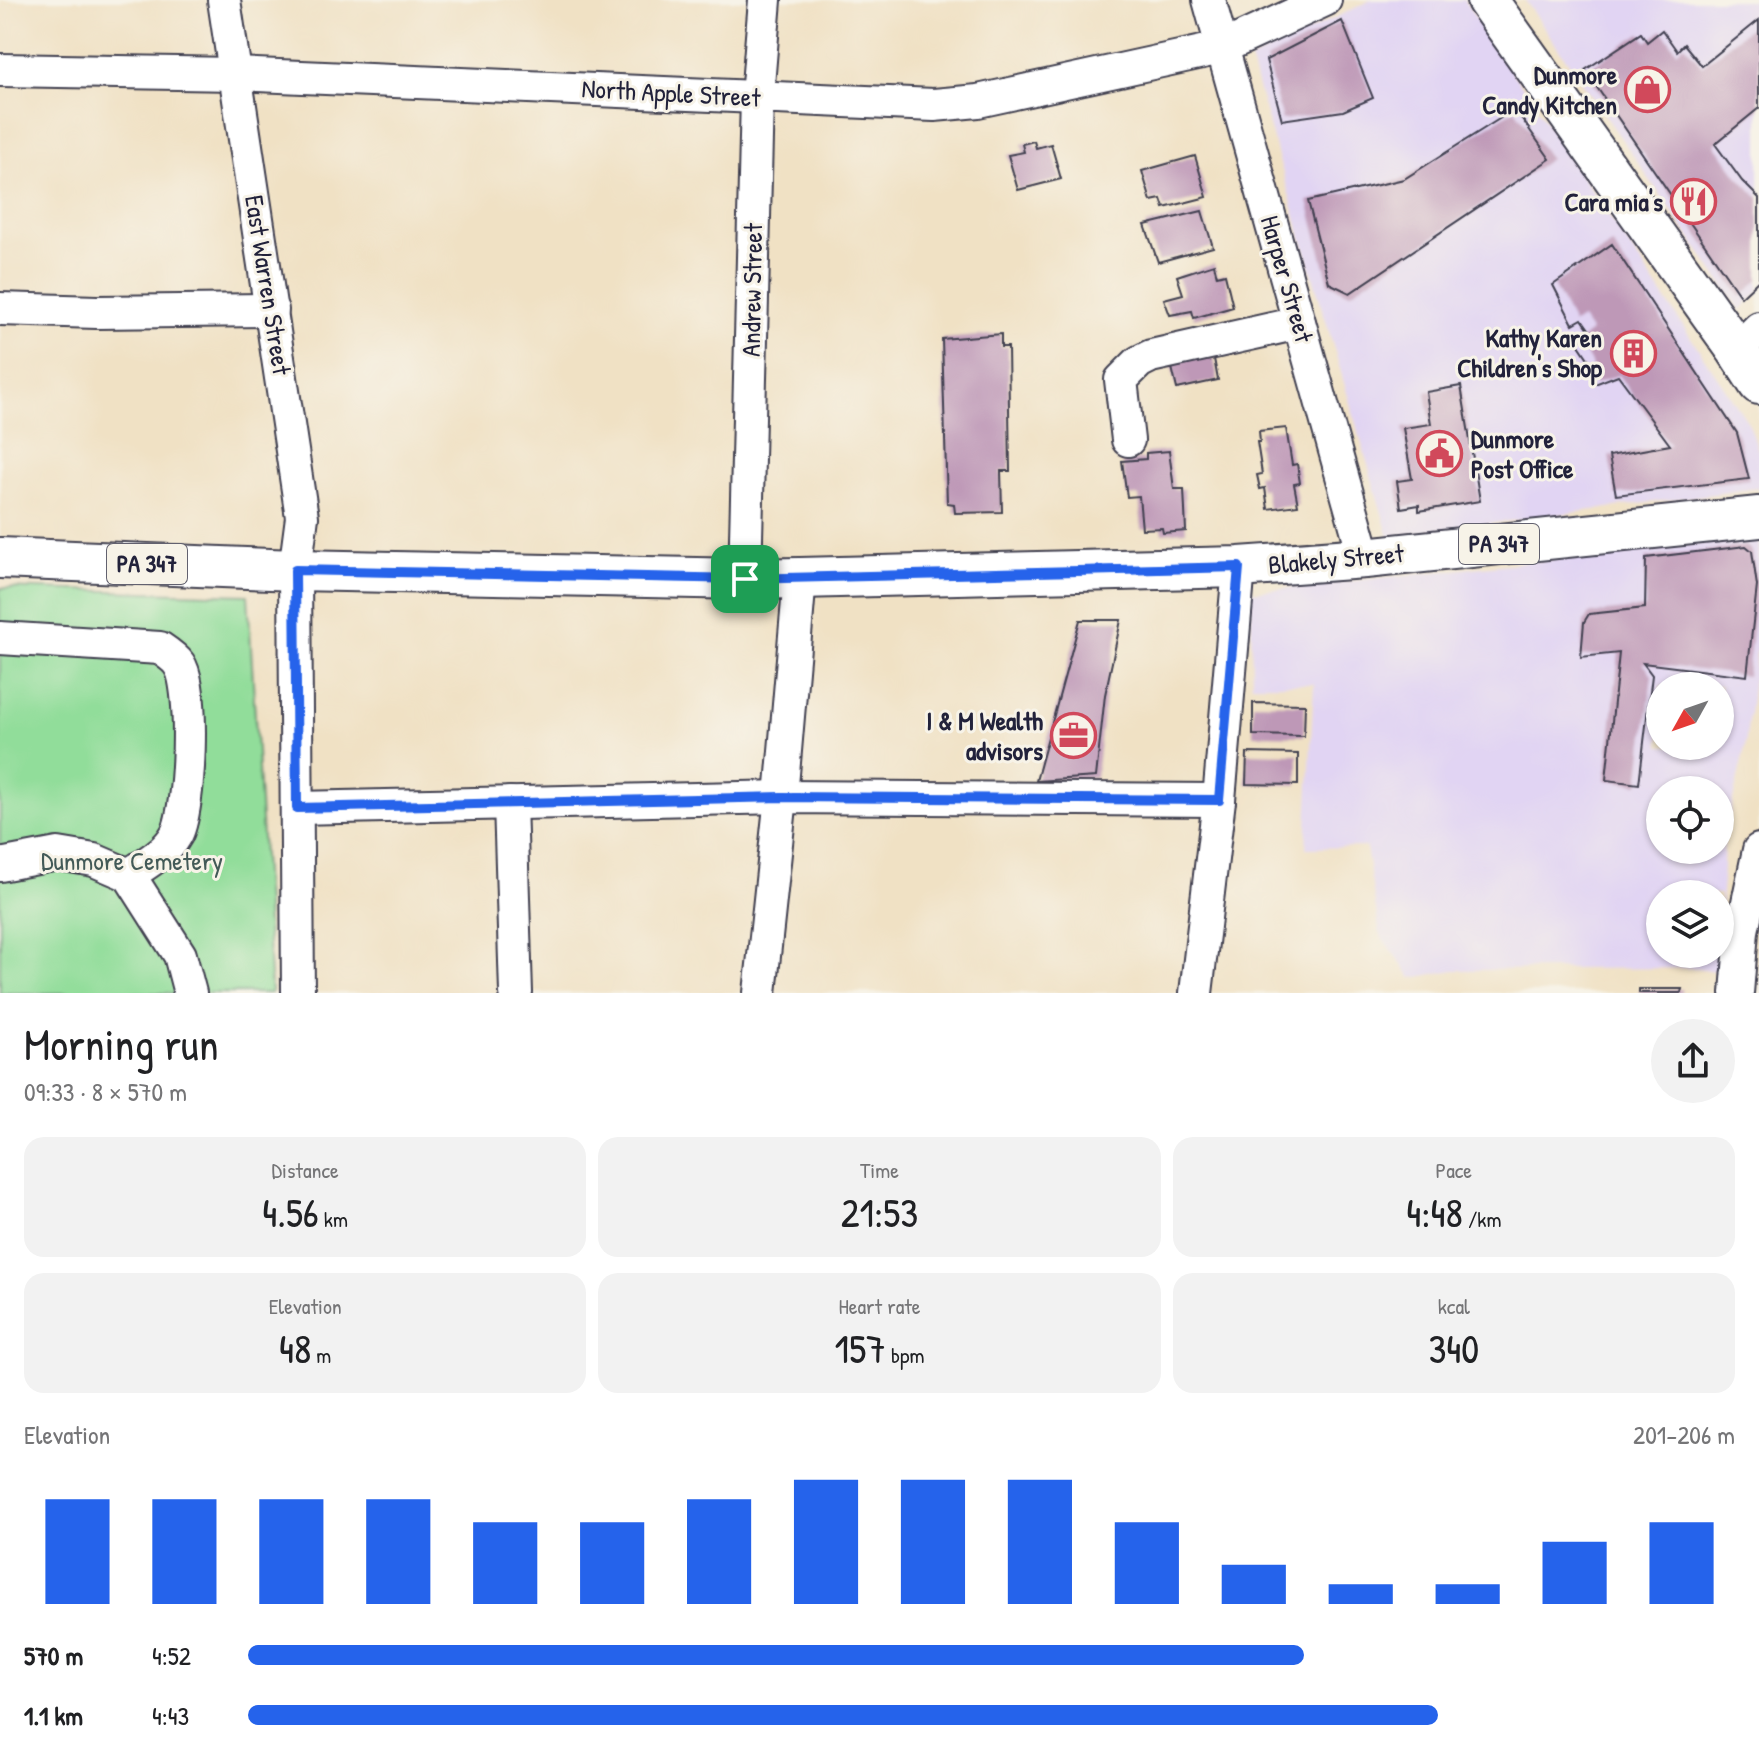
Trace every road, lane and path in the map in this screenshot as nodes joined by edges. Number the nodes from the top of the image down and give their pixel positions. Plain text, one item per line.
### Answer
1 (224, 0) edge
2 (765, 0) edge
3 (1209, 0) edge
4 (1325, 0) edge
5 (1487, 0) edge
6 (1221, 48) junction
7 (0, 70) edge
8 (236, 74) junction
9 (757, 97) junction
10 (0, 309) edge
11 (272, 310) junction
12 (1299, 323) junction
13 (1748, 339) edge
14 (1759, 384) edge
15 (1128, 440) dead end
16 (1759, 517) edge
17 (0, 558) edge
18 (1365, 558) junction
19 (1239, 567) junction
20 (295, 570) junction
21 (800, 578) junction
22 (745, 579) junction
23 (0, 638) edge
24 (781, 797) junction
25 (1219, 800) junction
26 (510, 803) junction
27 (297, 808) junction
28 (1759, 850) edge
29 (0, 865) edge
30 (129, 875) junction
31 (1750, 931) edge
32 (190, 993) edge
33 (298, 993) edge
34 (516, 993) edge
35 (760, 993) edge
36 (1196, 993) edge
37 (1737, 993) edge

1 - 8 street, East Warren Street
2 - 9 street, Andrew Street
3 - 6 street, Harper Street
4 - 6 street, North Apple Street
5 - 13 main road
6 - 9 street, North Apple Street
6 - 12 street, Harper Street
7 - 8 street, North Apple Street
8 - 9 street, North Apple Street
8 - 11 street, East Warren Street
9 - 22 street, Andrew Street
10 - 11 street
11 - 20 street, East Warren Street
12 - 15 street
12 - 18 street, Harper Street
13 - 14 main road
16 - 18 main road, Blakely Street / PA 347
17 - 20 main road, Blakely Street / PA 347
18 - 19 main road, Blakely Street / PA 347
19 - 21 main road, Blakely Street / PA 347
19 - 25 street
20 - 22 main road, Blakely Street / PA 347
20 - 27 street, East Warren Street
21 - 22 main road, Blakely Street / PA 347
21 - 24 street
23 - 30 street
24 - 25 street
24 - 26 street
24 - 35 street
25 - 36 street
26 - 27 street
26 - 34 street
27 - 33 street, East Warren Street
28 - 31 street
29 - 30 street
30 - 32 street
31 - 37 street

